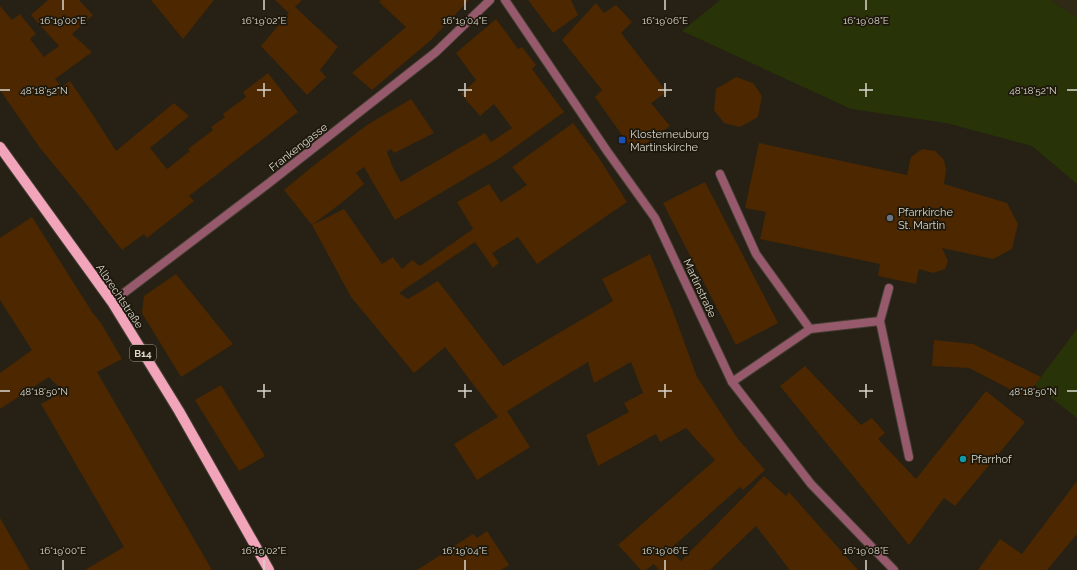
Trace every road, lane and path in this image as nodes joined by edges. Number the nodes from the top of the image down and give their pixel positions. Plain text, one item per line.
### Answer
1 (490, 0) edge
2 (505, 0) edge
3 (0, 147) edge
4 (720, 174) dead end
5 (889, 288) dead end
6 (112, 302) junction
7 (880, 321) junction
8 (810, 329) junction
9 (732, 382) junction
10 (909, 457) dead end
11 (269, 570) edge
12 (894, 570) edge

1 - 6 street, Frankengasse
2 - 9 street, Martinstraße
3 - 6 main road, Albrechtstraße / B14
4 - 8 street
5 - 7 street
6 - 11 main road, Albrechtstraße / B14
7 - 8 street
7 - 10 street
8 - 9 street
9 - 12 street, Martinstraße

